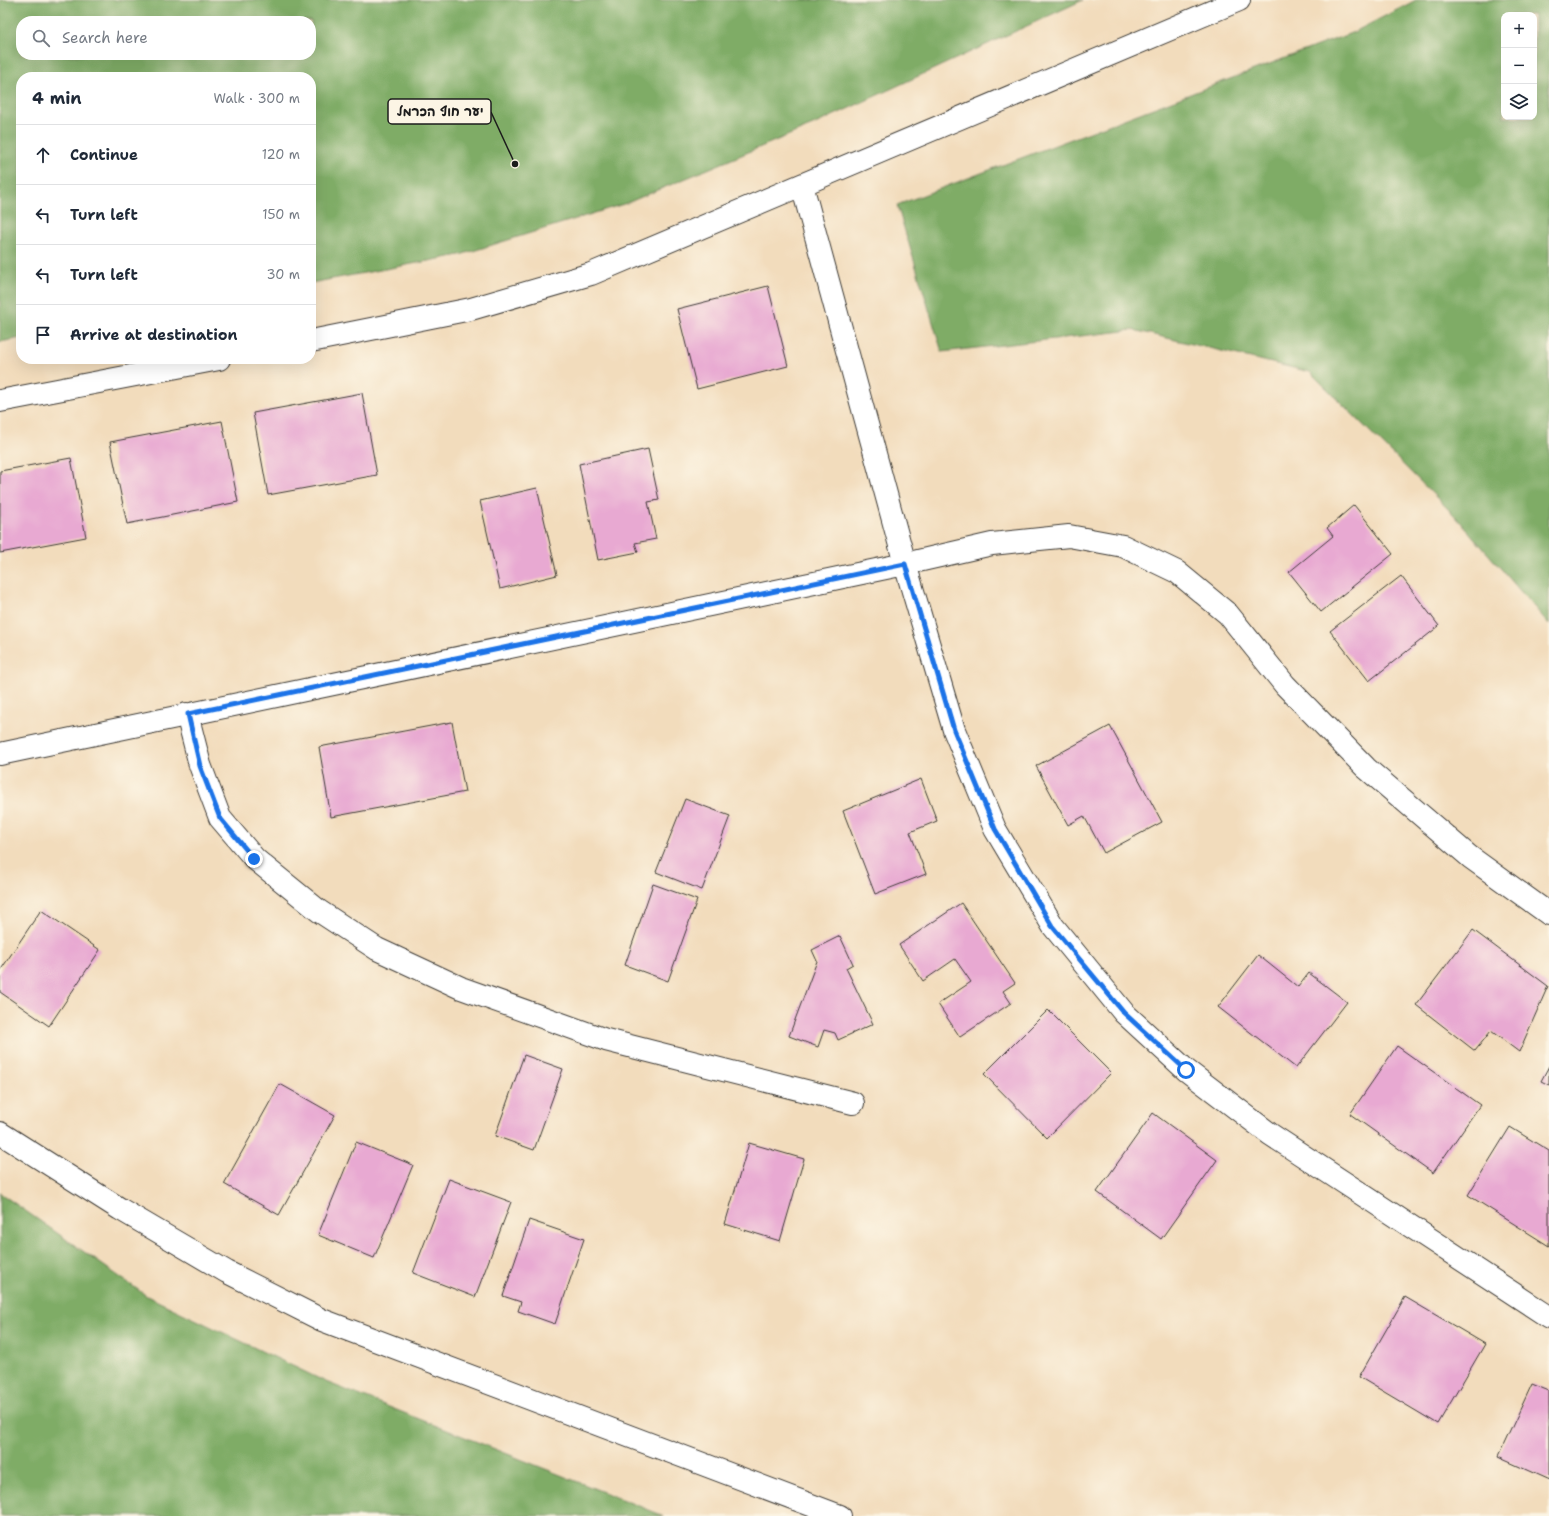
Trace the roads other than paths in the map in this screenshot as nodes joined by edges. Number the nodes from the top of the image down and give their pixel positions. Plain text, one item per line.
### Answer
1 (1239, 0) edge
2 (802, 185) junction
3 (316, 340) edge
4 (193, 364) edge
5 (0, 401) edge
6 (905, 564) junction
7 (188, 714) junction
8 (0, 754) edge
9 (1549, 914) edge
10 (852, 1103) dead end
11 (0, 1133) edge
12 (1549, 1317) edge
13 (840, 1516) edge

1 - 2 street
2 - 3 street
2 - 6 street
4 - 5 street
6 - 7 street
6 - 9 street
6 - 12 street
7 - 8 street
7 - 10 street
11 - 13 street

